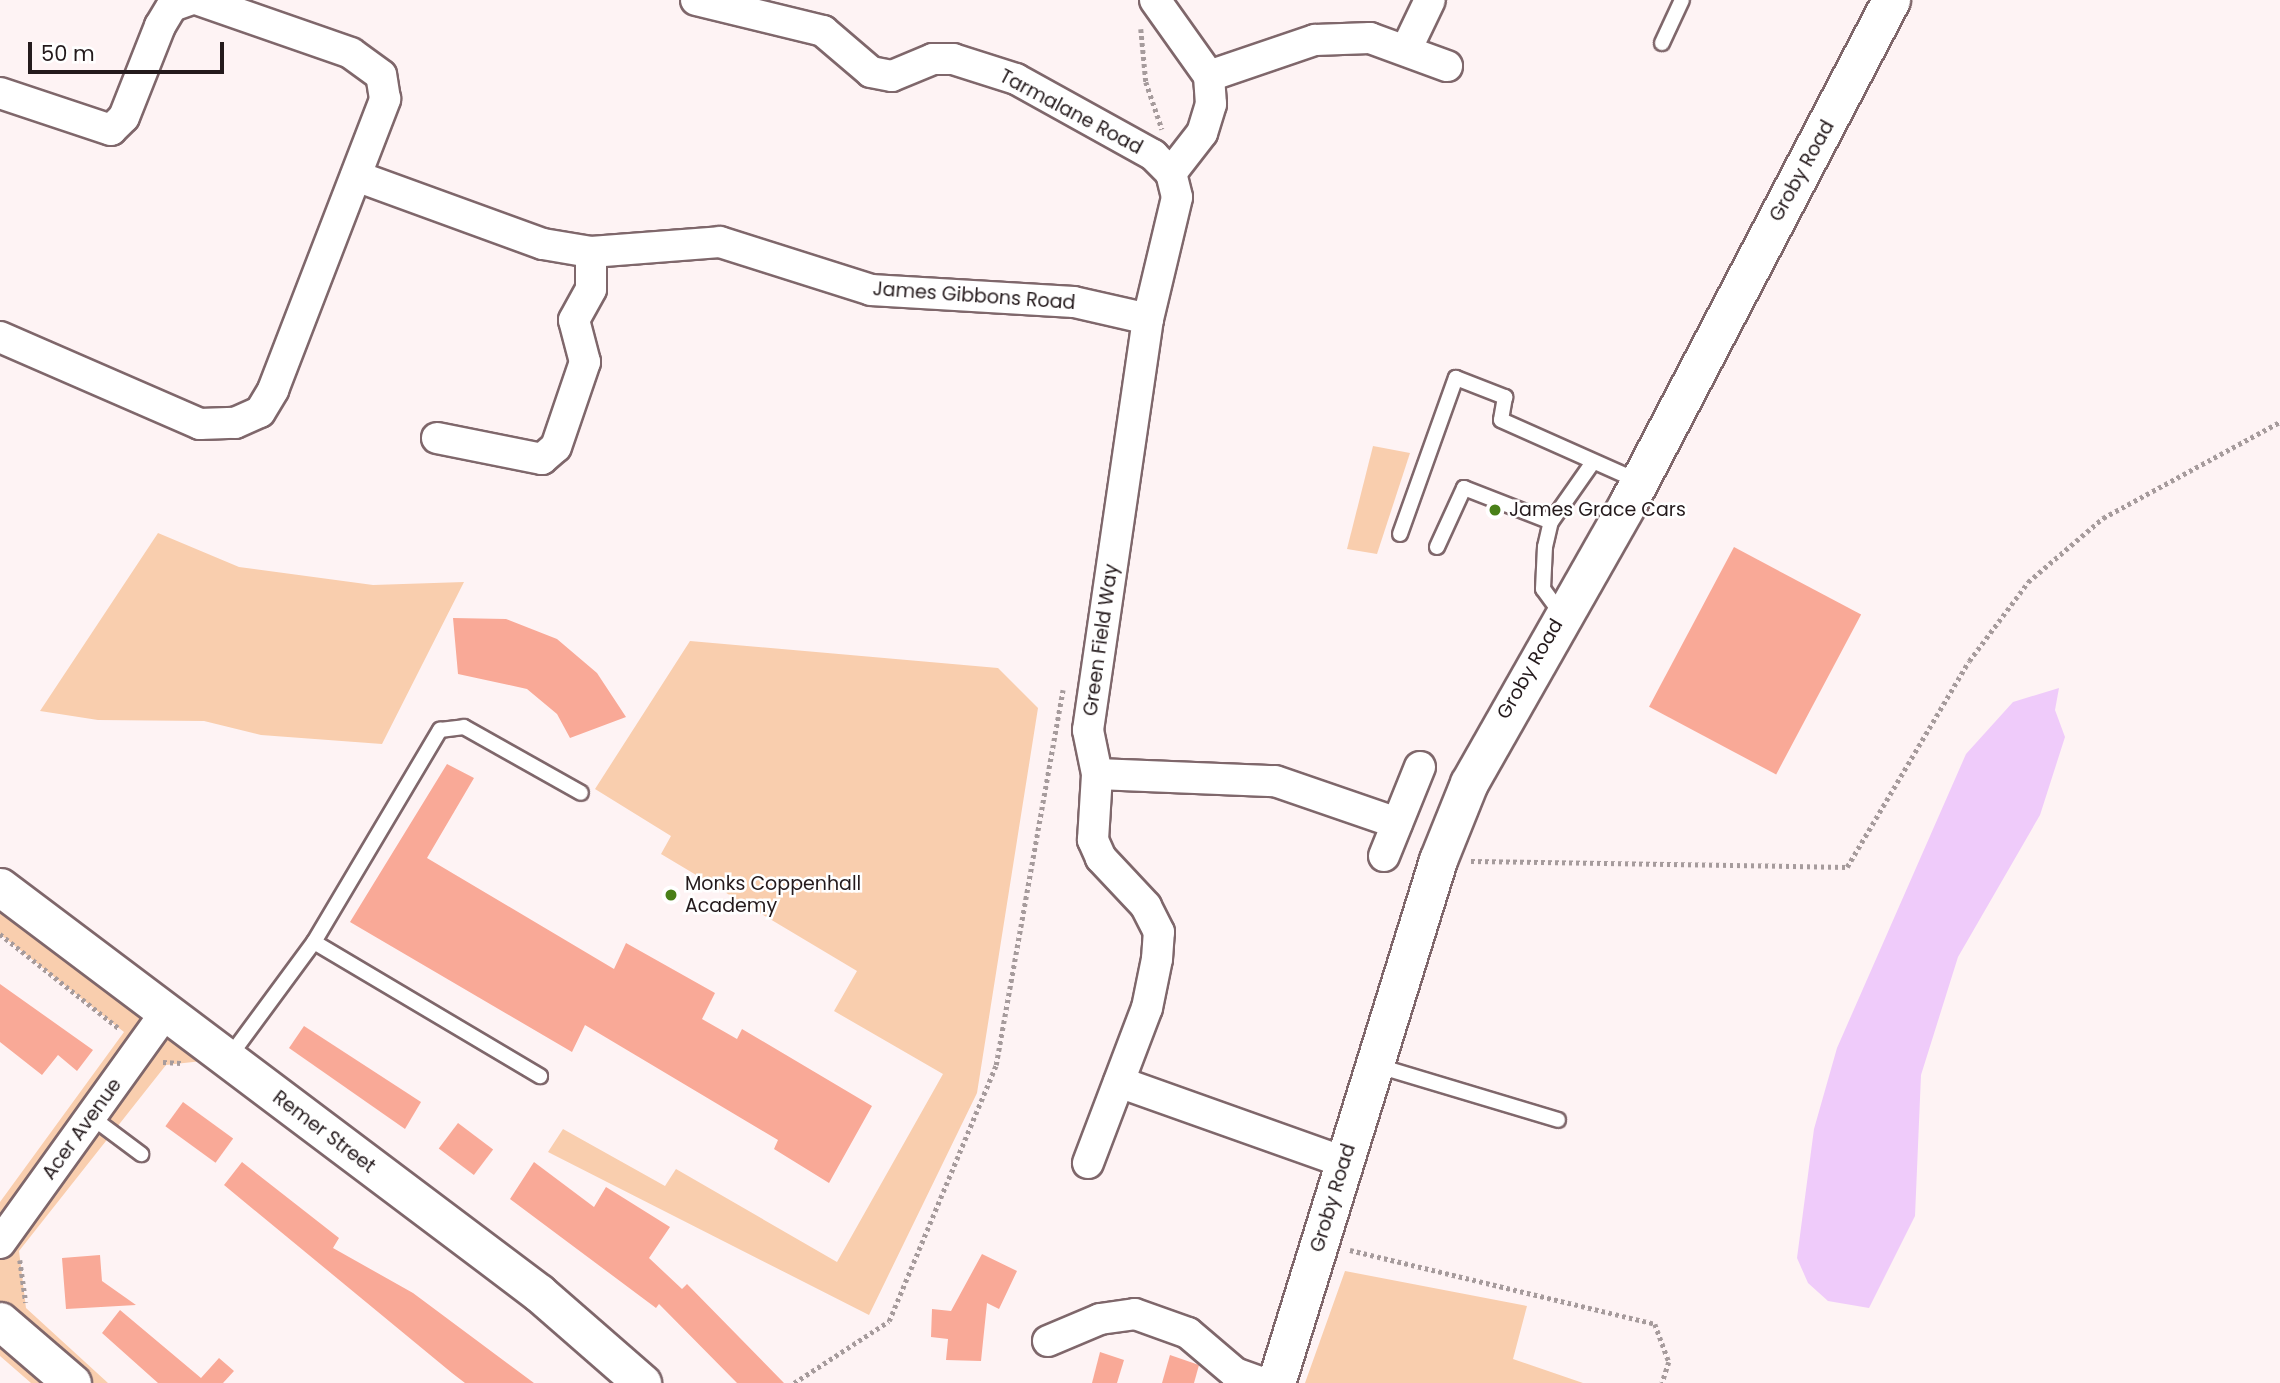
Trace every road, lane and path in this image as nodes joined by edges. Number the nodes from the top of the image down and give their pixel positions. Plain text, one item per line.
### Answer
1 (189, 0) edge
2 (199, 0) edge
3 (696, 0) edge
4 (1155, 0) edge
5 (1430, 0) edge
6 (1682, 0) edge
7 (1885, 2) edge
8 (1662, 43) dead end
9 (1406, 50) junction
10 (1447, 66) dead end
11 (1209, 76) junction
12 (0, 93) edge
13 (1171, 173) junction
14 (356, 176) junction
15 (591, 252) junction
16 (1148, 318) junction
17 (0, 338) edge
18 (2280, 422) edge
19 (437, 438) dead end
20 (1593, 462) junction
21 (1639, 482) junction
22 (1550, 522) junction
23 (1401, 534) dead end
24 (1437, 547) dead end
25 (1562, 615) junction
26 (1066, 676) dead end
27 (1420, 767) dead end
28 (1097, 774) junction
29 (581, 793) dead end
30 (1398, 823) junction
31 (1384, 856) dead end
32 (1438, 860) junction
33 (0, 887) edge
34 (0, 934) edge
35 (314, 942) junction
36 (164, 1015) junction
37 (142, 1046) junction
38 (218, 1054) junction
39 (1374, 1065) junction
40 (540, 1076) dead end
41 (1119, 1082) junction
42 (90, 1116) junction
43 (1558, 1120) dead end
44 (141, 1154) dead end
45 (1344, 1162) junction
46 (1088, 1163) dead end
47 (1, 1241) edge
48 (1319, 1243) junction
49 (5, 1326) edge
50 (1048, 1341) dead end
51 (72, 1383) edge
52 (642, 1383) edge
53 (794, 1383) edge
54 (1262, 1383) edge
55 (1276, 1383) edge
56 (1662, 1383) edge

1 - 12 street
2 - 14 street
3 - 13 street, Tarmalane Road
4 - 11 street
5 - 9 street
6 - 8 lane
7 - 21 street, Groby Road
9 - 10 street
9 - 11 street
11 - 13 street
13 - 16 street, Green Field Way
14 - 15 street, James Gibbons Road
14 - 17 street
15 - 16 street, James Gibbons Road
15 - 19 street
16 - 28 street, Green Field Way
18 - 32 path
20 - 21 lane
20 - 22 lane
20 - 23 lane
21 - 25 street, Groby Road
22 - 24 lane
22 - 25 lane
25 - 32 street, Groby Road
26 - 53 path
27 - 30 street
28 - 30 street
28 - 41 street, Green Field Way
29 - 35 lane
30 - 31 street
32 - 39 street, Groby Road
33 - 36 street, Remer Street
34 - 37 path
35 - 38 lane
35 - 40 lane
36 - 37 street, Acer Avenue
36 - 38 street, Remer Street
37 - 38 path
37 - 42 street, Acer Avenue
38 - 52 street, Remer Street
39 - 43 lane
39 - 45 street, Groby Road
41 - 45 street
41 - 46 street, Green Field Way
42 - 44 lane
42 - 47 street, Acer Avenue
45 - 48 street, Groby Road
47 - 49 path
48 - 55 street, Groby Road
48 - 56 path
49 - 51 street
50 - 54 street

